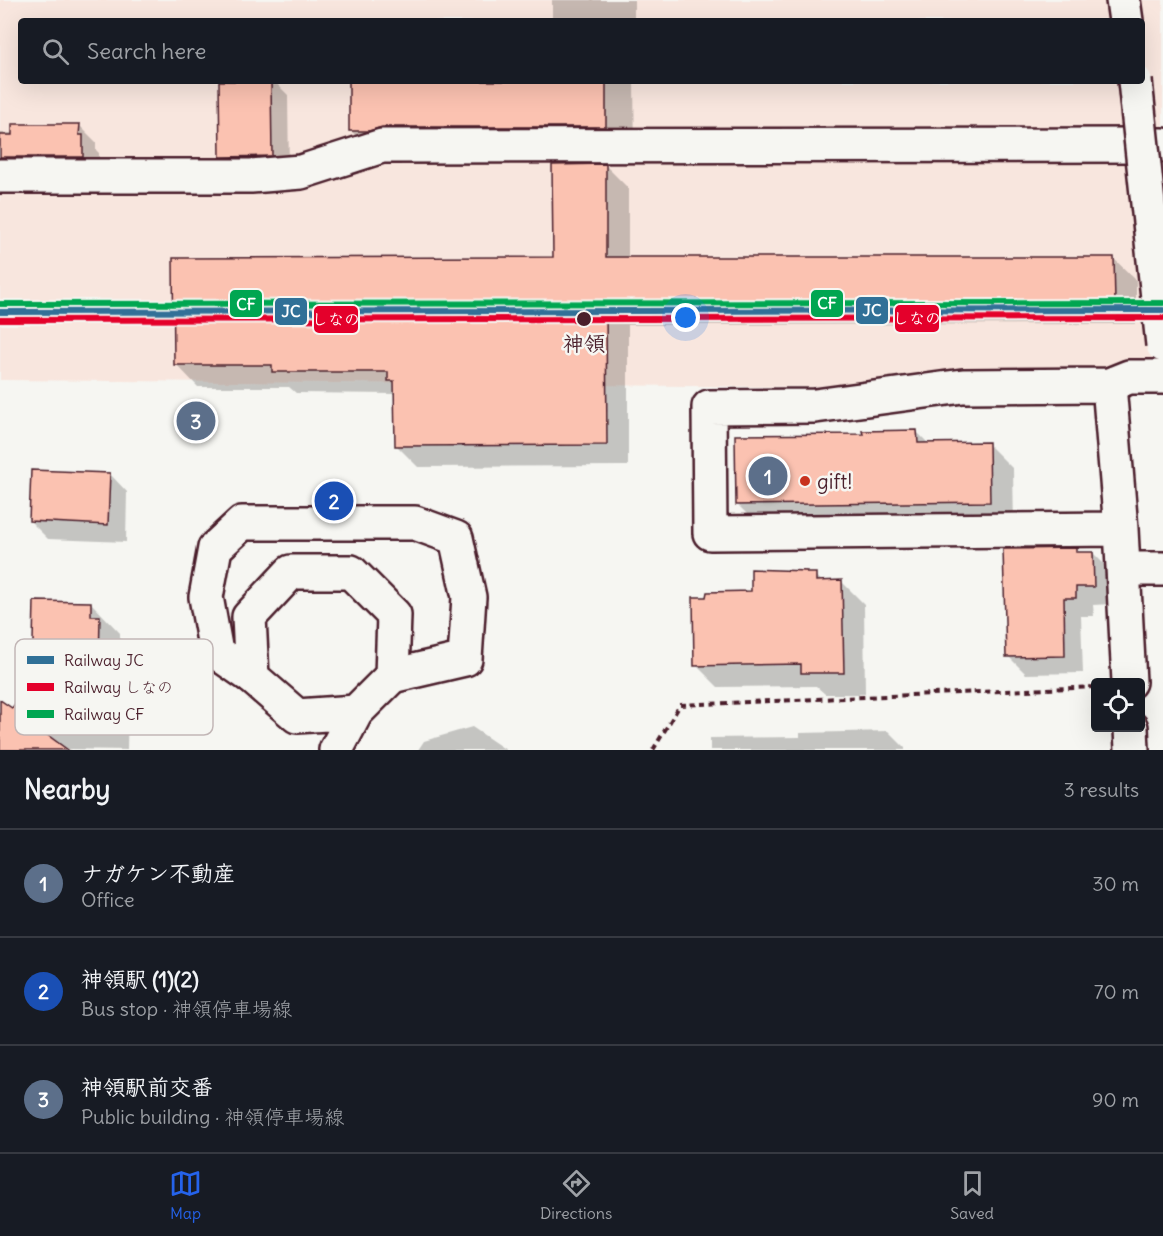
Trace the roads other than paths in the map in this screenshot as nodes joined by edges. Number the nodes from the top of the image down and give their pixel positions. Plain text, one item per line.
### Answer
1 (1123, 0) edge
2 (1126, 18) edge
3 (1135, 84) edge
4 (1163, 145) edge
5 (0, 176) edge
6 (1163, 345) edge
7 (1163, 377) edge
8 (1108, 385) junction
9 (1121, 529) junction
10 (1123, 568) junction
11 (1163, 569) edge
12 (392, 676) junction
13 (252, 677) junction
14 (1129, 678) edge
15 (356, 712) junction
16 (1131, 732) edge
17 (336, 750) edge
18 (1132, 750) edge

1 - 2 main road
3 - 6 main road, bridge
4 - 5 main road
7 - 8 main road
8 - 9 main road
8 - 9 main road
9 - 10 main road
10 - 11 main road
10 - 14 main road
12 - 13 main road
12 - 13 main road
12 - 15 main road
13 - 15 main road
15 - 17 main road
16 - 18 main road

